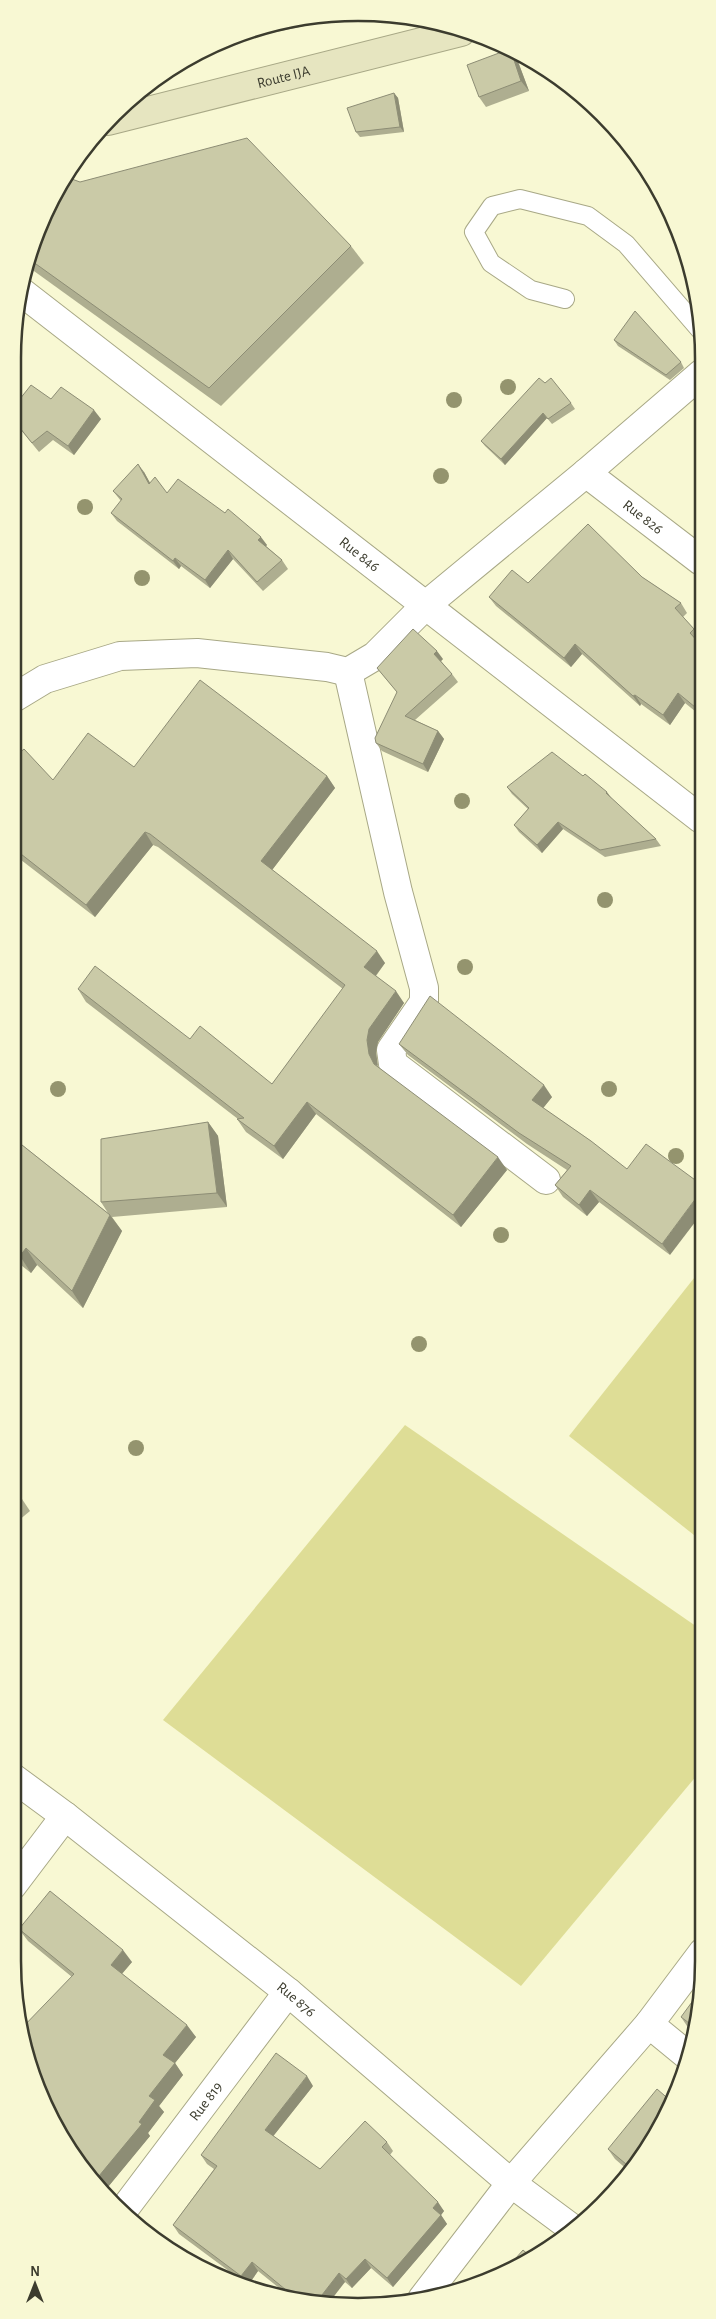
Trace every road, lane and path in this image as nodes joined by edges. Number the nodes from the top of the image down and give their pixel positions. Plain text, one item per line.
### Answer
1 (450, 34) edge
2 (124, 116) edge
3 (27, 296) edge
4 (565, 299) dead end
5 (693, 321) edge
6 (695, 379) edge
7 (586, 473) junction
8 (695, 556) edge
9 (426, 606) junction
10 (348, 672) junction
11 (21, 694) edge
12 (695, 814) edge
13 (546, 1180) dead end
14 (21, 1784) edge
15 (65, 1816) junction
16 (21, 1874) edge
17 (695, 1964) edge
18 (288, 1992) junction
19 (649, 2024) junction
20 (682, 2051) edge
21 (511, 2183) junction
22 (127, 2205) edge
23 (567, 2225) edge
24 (429, 2290) edge

1 - 2 street, Route IJA
3 - 9 street, Rue 846
4 - 5 lane
6 - 7 street
7 - 8 street, Rue 826
7 - 9 street
9 - 10 street
9 - 12 street, Rue 846
10 - 11 street
10 - 13 street
14 - 15 street, Rue 876
15 - 16 street
15 - 18 street, Rue 876
17 - 19 street
18 - 21 street, Rue 876
18 - 22 street, Rue 819
19 - 20 street
19 - 21 street
21 - 23 street, Rue 876
21 - 24 street

